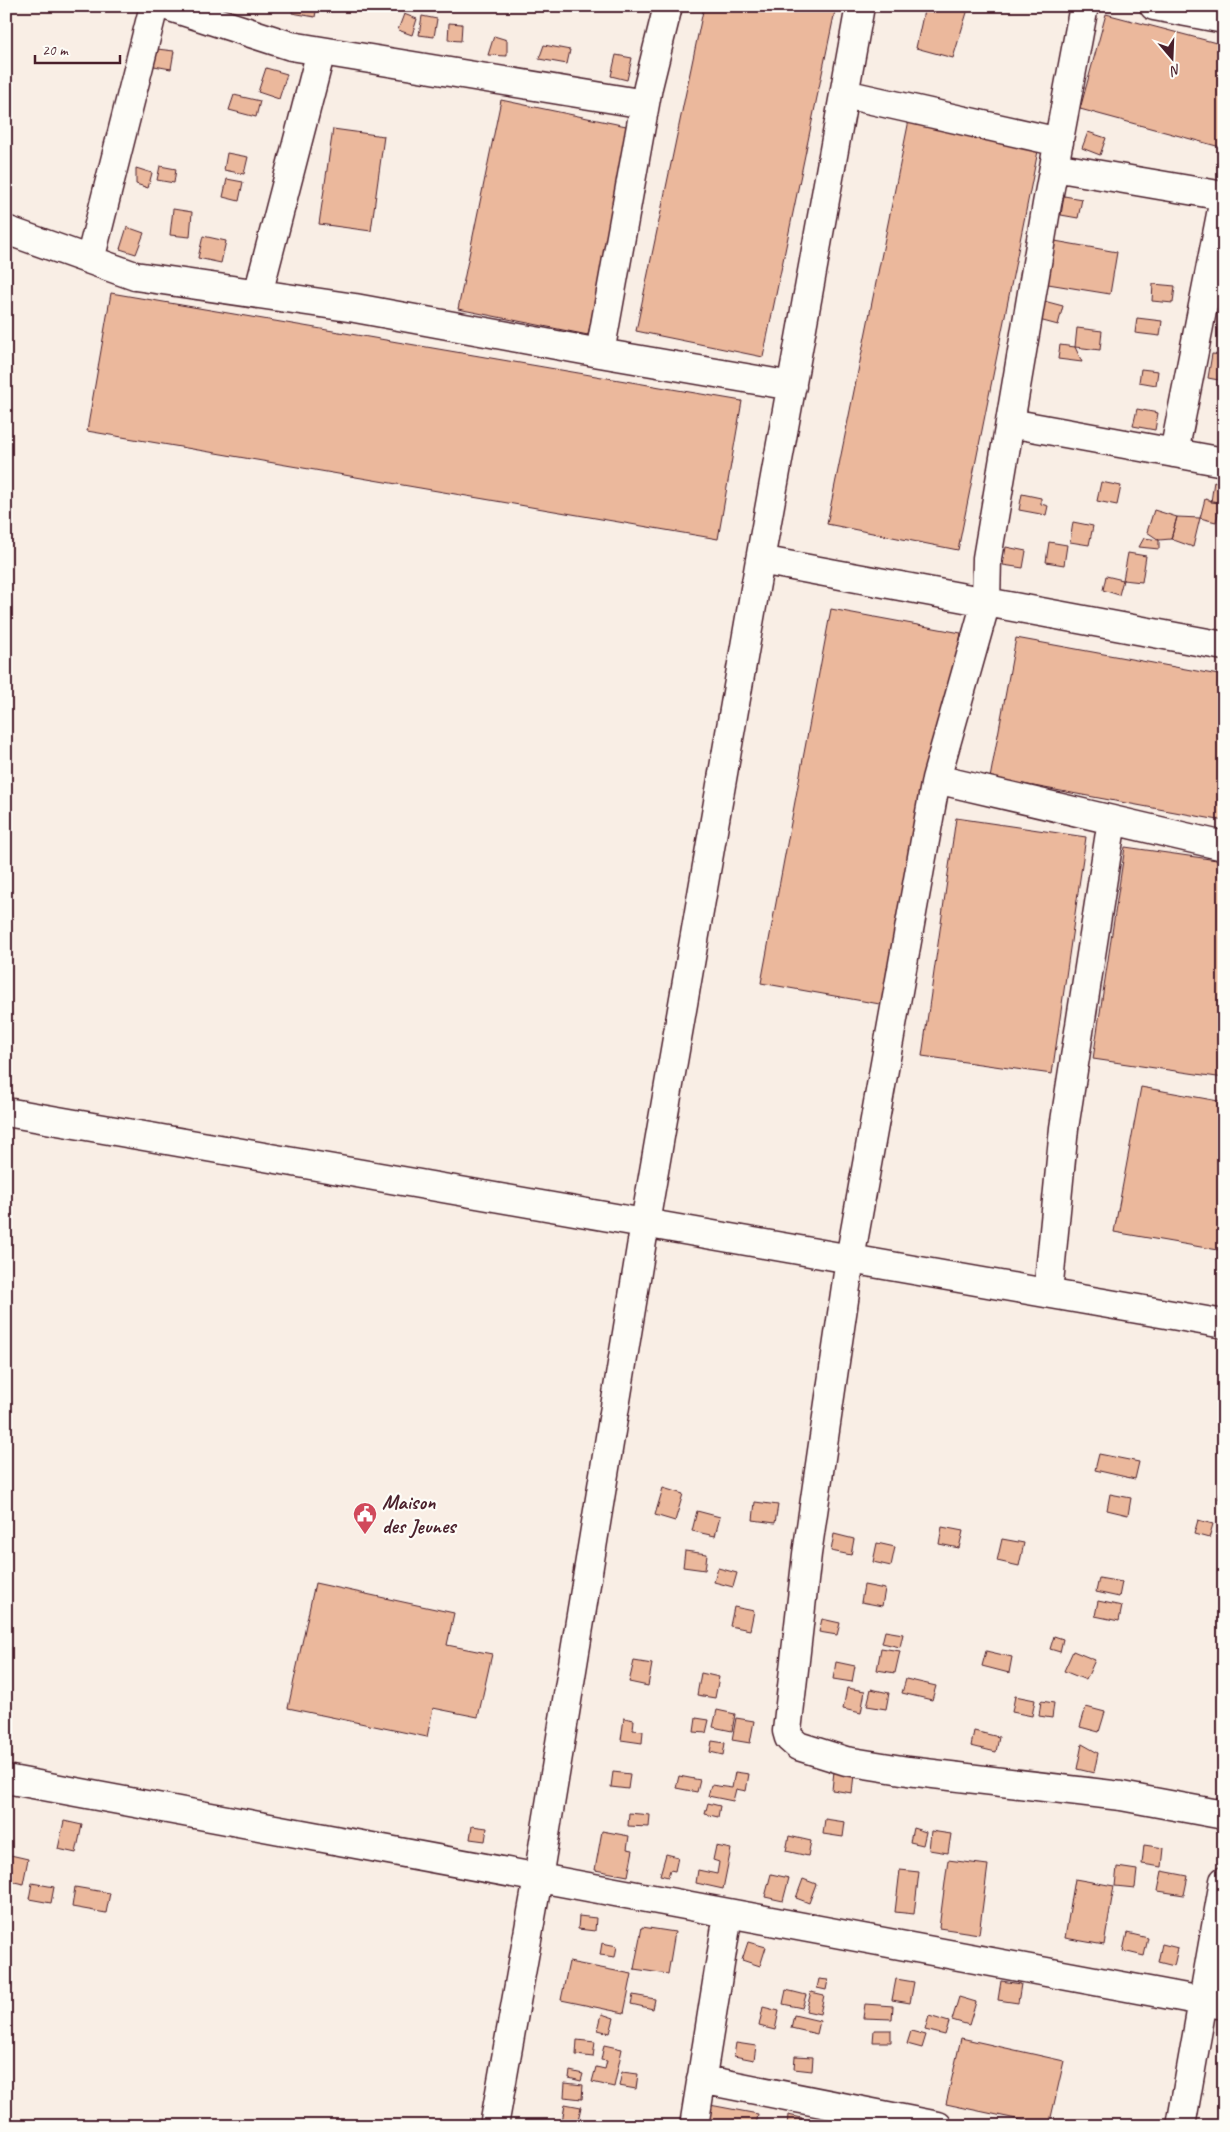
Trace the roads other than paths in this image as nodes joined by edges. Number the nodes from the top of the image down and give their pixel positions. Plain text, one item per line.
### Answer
1 (154, 6) edge
2 (167, 6) edge
3 (668, 6) edge
4 (860, 6) edge
5 (1084, 6) edge
6 (1154, 6) edge
7 (1224, 19) edge
8 (322, 51) junction
9 (845, 94) junction
10 (645, 104) junction
11 (1056, 155) junction
12 (1224, 198) edge
13 (6, 230) edge
14 (90, 260) junction
15 (258, 294) junction
16 (600, 354) junction
17 (792, 386) junction
18 (1010, 423) junction
19 (1174, 453) junction
20 (1224, 462) edge
21 (760, 560) junction
22 (986, 602) junction
23 (1224, 646) edge
24 (936, 778) junction
25 (1112, 820) junction
26 (1224, 846) edge
27 (6, 1112) edge
28 (645, 1223) junction
29 (850, 1259) junction
30 (1048, 1293) junction
31 (1224, 1324) edge
32 (6, 1779) edge
33 (1224, 1815) edge
34 (538, 1878) junction
35 (1224, 1881) edge
36 (728, 1914) junction
37 (1213, 2004) edge
38 (701, 2080) junction
39 (872, 2119) edge
40 (494, 2126) edge
41 (694, 2126) edge
42 (938, 2126) edge
43 (1181, 2126) edge

1 - 14 street
2 - 8 street
3 - 10 street
4 - 9 street
5 - 11 street
6 - 7 street
8 - 10 street
8 - 15 street
9 - 11 street
9 - 17 street
10 - 16 street
11 - 12 street
11 - 18 street
12 - 19 street
13 - 14 street
14 - 15 street
15 - 16 street
16 - 17 street
17 - 21 street
18 - 19 street
18 - 22 street
19 - 20 street
21 - 22 street
21 - 28 street
22 - 23 street
22 - 24 street
24 - 25 street
24 - 29 street
25 - 26 street
25 - 30 street
27 - 28 street
28 - 29 street
28 - 34 street
29 - 30 street
29 - 33 street
30 - 31 street
32 - 34 street
34 - 36 street
34 - 40 street
35 - 37 street
36 - 37 street
36 - 38 street
37 - 43 street
38 - 39 street
38 - 41 street
39 - 42 street

